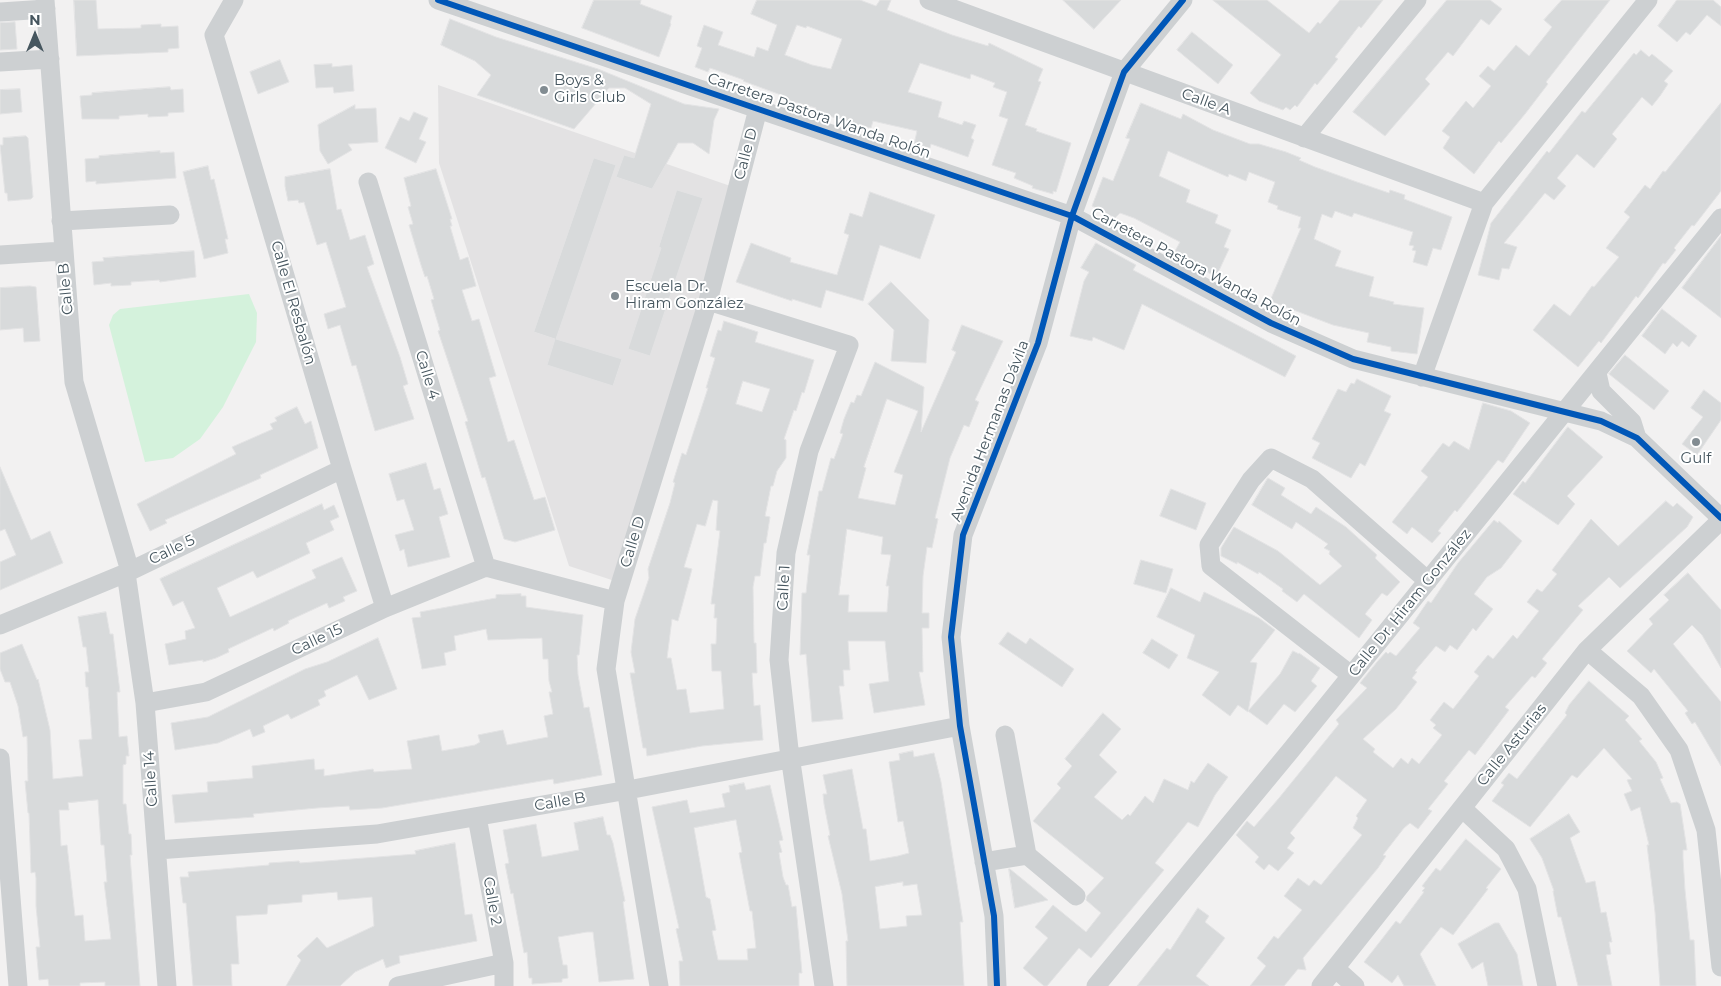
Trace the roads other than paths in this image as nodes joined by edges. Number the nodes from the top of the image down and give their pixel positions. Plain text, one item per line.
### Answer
1 (234, 0) edge
2 (438, 0) edge
3 (1183, 0) edge
4 (1417, 0) edge
5 (1648, 0) edge
6 (936, 1) edge
7 (46, 5) edge
8 (0, 12) edge
9 (50, 59) junction
10 (0, 62) edge
11 (1124, 72) junction
12 (758, 109) junction
13 (1304, 138) junction
14 (368, 182) dead end
15 (1484, 203) junction
16 (170, 215) dead end
17 (1072, 216) junction
18 (1721, 218) edge
19 (61, 221) junction
20 (63, 251) junction
21 (0, 256) edge
22 (708, 301) junction
23 (1596, 373) junction
24 (1422, 378) junction
25 (1566, 412) junction
26 (1637, 438) junction
27 (342, 469) junction
28 (1721, 519) edge
29 (486, 567) junction
30 (128, 572) junction
31 (1428, 580) junction
32 (615, 601) junction
33 (386, 608) junction
34 (0, 625) edge
35 (1588, 650) junction
36 (1351, 674) junction
37 (145, 703) junction
38 (960, 726) junction
39 (1004, 735) dead end
40 (0, 758) edge
41 (791, 758) junction
42 (628, 790) junction
43 (1462, 808) junction
44 (477, 817) junction
45 (157, 850) junction
46 (1027, 855) junction
47 (984, 862) junction
48 (1076, 896) dead end
49 (504, 964) junction
50 (1721, 967) edge
51 (1335, 968) junction
52 (18, 986) edge
53 (167, 986) edge
54 (398, 986) edge
55 (504, 986) edge
56 (659, 986) edge
57 (824, 986) edge
58 (997, 986) edge
59 (1096, 986) edge
60 (1321, 986) edge
61 (1355, 986) edge
62 (1547, 986) edge

1 - 27 street, Calle El Resbalón
2 - 12 street, Carretera Pastora Wanda Rolón
3 - 11 street, Avenida Hermanas Dávila
4 - 13 street
5 - 15 street
6 - 11 street, Calle A
7 - 8 street
7 - 9 street, Calle B
9 - 10 street
9 - 19 street, Calle B
11 - 13 street, Calle A
11 - 17 street, Avenida Hermanas Dávila
12 - 17 street, Carretera Pastora Wanda Rolón
12 - 22 street, Calle D
13 - 15 street, Calle A
14 - 29 street, Calle 4
15 - 24 street
16 - 19 street
17 - 24 street, Carretera Pastora Wanda Rolón
17 - 38 street, Avenida Hermanas Dávila
18 - 23 street, Calle Dr. Hiram González
19 - 20 street, Calle B
20 - 21 street
20 - 30 street, Calle B
22 - 32 street, Calle D
22 - 41 street, Calle 1
23 - 25 street, Calle Dr. Hiram González
23 - 26 street
24 - 25 street, Carretera Pastora Wanda Rolón
25 - 26 street, Carretera Pastora Wanda Rolón
25 - 31 street, Calle Dr. Hiram González
26 - 28 street, Carretera Pastora Wanda Rolón
27 - 30 street, Calle 5
27 - 33 street, Calle El Resbalón
28 - 35 street, Calle Asturias
29 - 32 street
29 - 33 street, Calle 15
30 - 34 street, Calle 5
30 - 37 street, Calle 14
31 - 36 street, Calle Dr. Hiram González
31 - 36 street
32 - 42 street, Calle D
33 - 37 street, Calle 15
35 - 43 street, Calle Asturias
35 - 50 street
36 - 59 street, Calle Dr. Hiram González
37 - 45 street, Calle 14
38 - 41 street, Calle B
38 - 47 street, Avenida Hermanas Dávila
39 - 46 street
40 - 52 street
41 - 42 street, Calle B
41 - 57 street, Calle 1
42 - 44 street, Calle B
42 - 56 street, Calle D
43 - 51 street, Calle Asturias
43 - 62 street
44 - 45 street, Calle B
44 - 49 street, Calle 2
45 - 53 street, Calle 14
46 - 47 street
46 - 48 street
47 - 58 street, Avenida Hermanas Dávila
49 - 54 street
49 - 55 street, Calle 2
51 - 60 street, Calle Asturias
51 - 61 street

